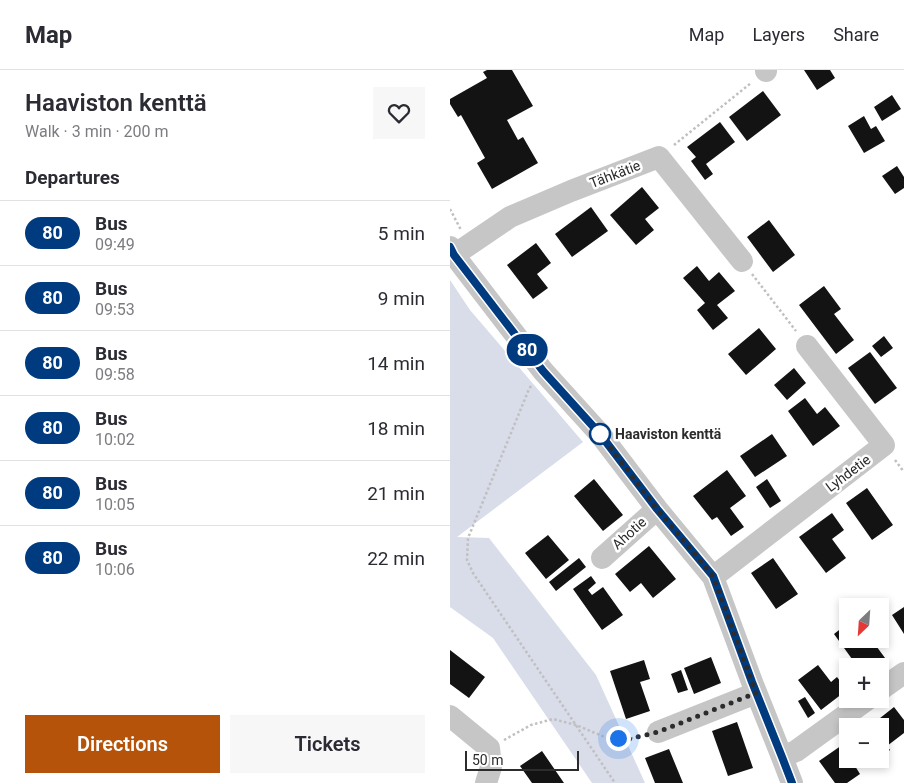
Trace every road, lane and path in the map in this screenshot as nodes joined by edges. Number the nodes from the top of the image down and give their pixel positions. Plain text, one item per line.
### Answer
1 (766, 70) edge
2 (659, 157) junction
3 (452, 251) edge
4 (742, 261) joint
5 (807, 346) joint
6 (543, 371) junction
7 (657, 509) junction
8 (602, 558) dead end
9 (713, 576) junction
10 (904, 673) edge
11 (889, 684) edge
12 (756, 693) junction
13 (856, 708) edge
14 (450, 716) edge
15 (576, 725) junction
16 (658, 732) joint
17 (489, 748) junction
18 (782, 757) junction
19 (486, 783) edge
20 (615, 783) edge
21 (792, 783) edge

1 - 2 path
2 - 3 street, Tähkätie
2 - 4 street
3 - 6 street
4 - 5 path
5 - 9 street, Lyhdetie
6 - 7 street
6 - 15 path
7 - 8 street, Ahotie
7 - 9 street
9 - 12 street
10 - 11 street
12 - 16 street
12 - 18 street
13 - 18 street
14 - 17 street
15 - 16 path
15 - 17 path
15 - 20 path
17 - 19 street
18 - 21 street

